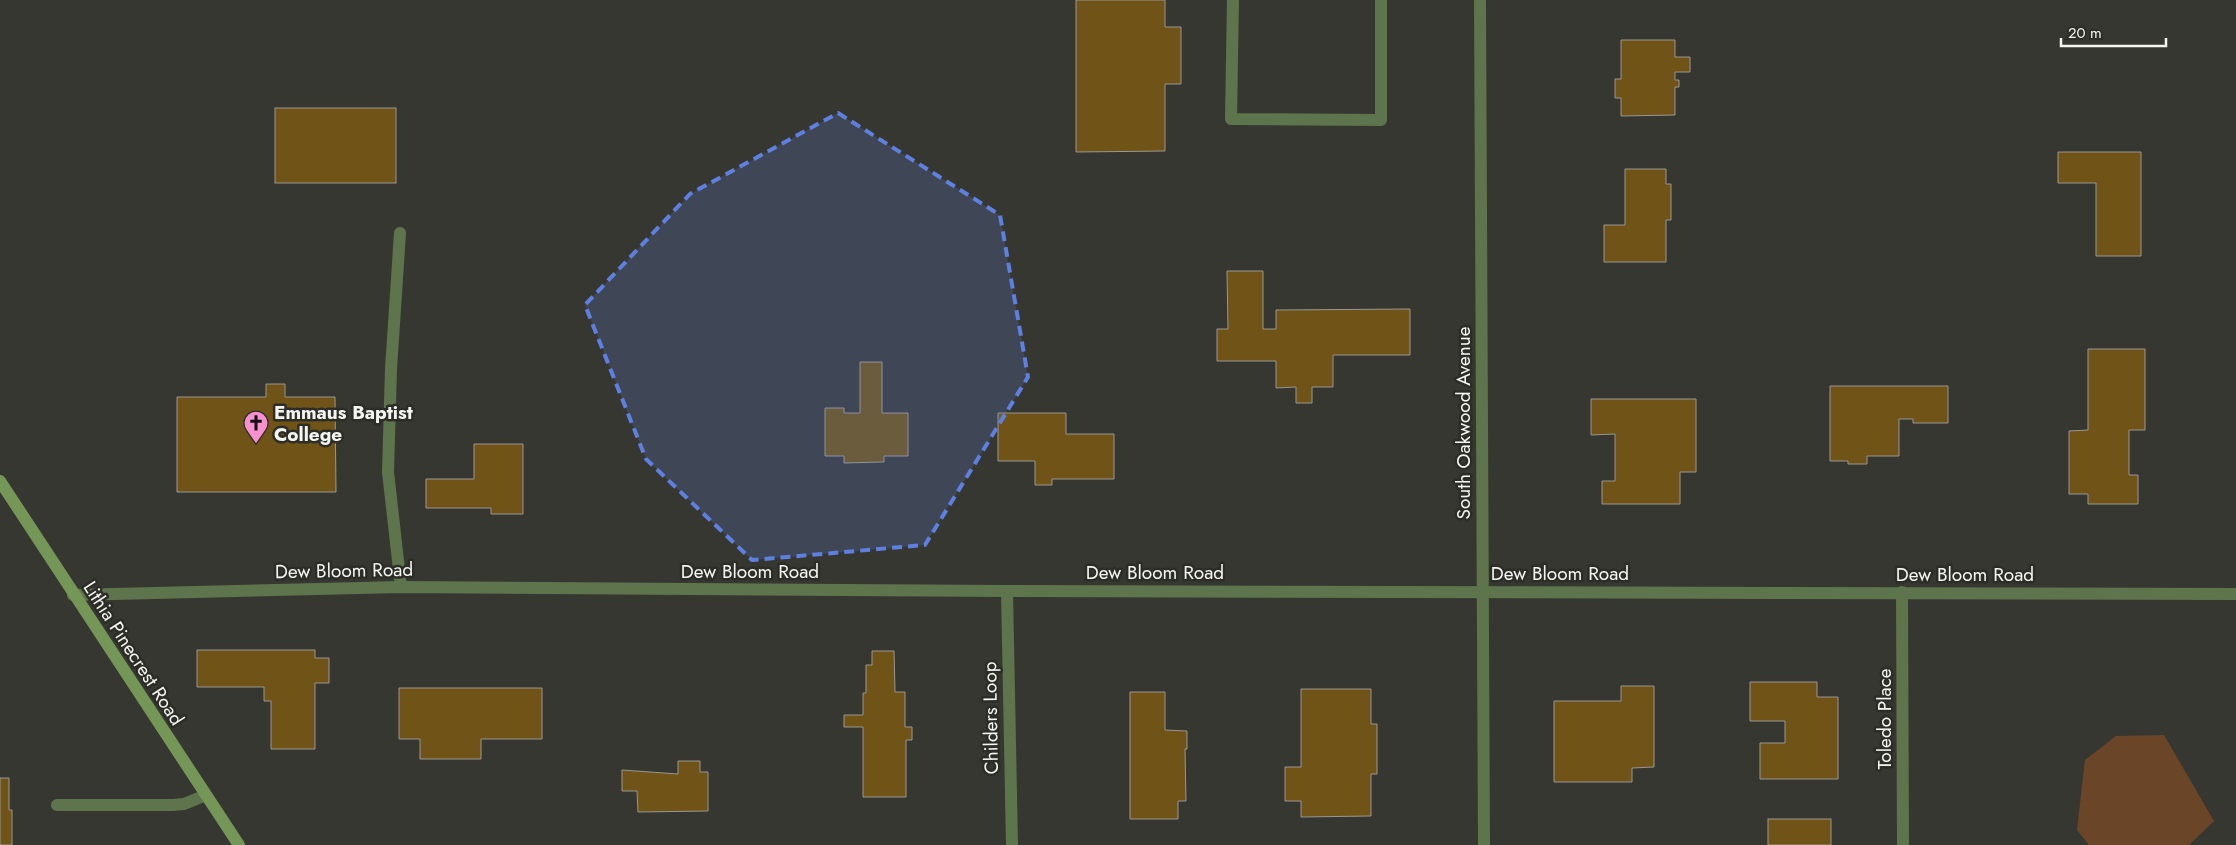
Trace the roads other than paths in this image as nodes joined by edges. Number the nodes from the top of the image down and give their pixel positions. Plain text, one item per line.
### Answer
1 (1233, 0) edge
2 (1381, 0) edge
3 (1480, 0) edge
4 (400, 233) dead end
5 (0, 481) edge
6 (401, 587) junction
7 (1007, 591) junction
8 (1482, 591) junction
9 (1902, 592) junction
10 (2236, 594) edge
11 (73, 595) junction
12 (206, 795) junction
13 (57, 806) dead end
14 (239, 845) edge
15 (1012, 845) edge
16 (1484, 845) edge
17 (1903, 845) edge

1 - 2 street
3 - 8 street, South Oakwood Avenue
4 - 6 street
5 - 11 main road, Lithia Pinecrest Road
6 - 7 street, Dew Bloom Road
6 - 11 street, Dew Bloom Road
7 - 8 street, Dew Bloom Road
7 - 15 street, Childers Loop
8 - 9 street, Dew Bloom Road
8 - 16 street, South Oakwood Avenue
9 - 10 street, Dew Bloom Road
9 - 17 street, Toledo Place
11 - 12 main road, Lithia Pinecrest Road
12 - 13 street
12 - 14 main road, Lithia Pinecrest Road

